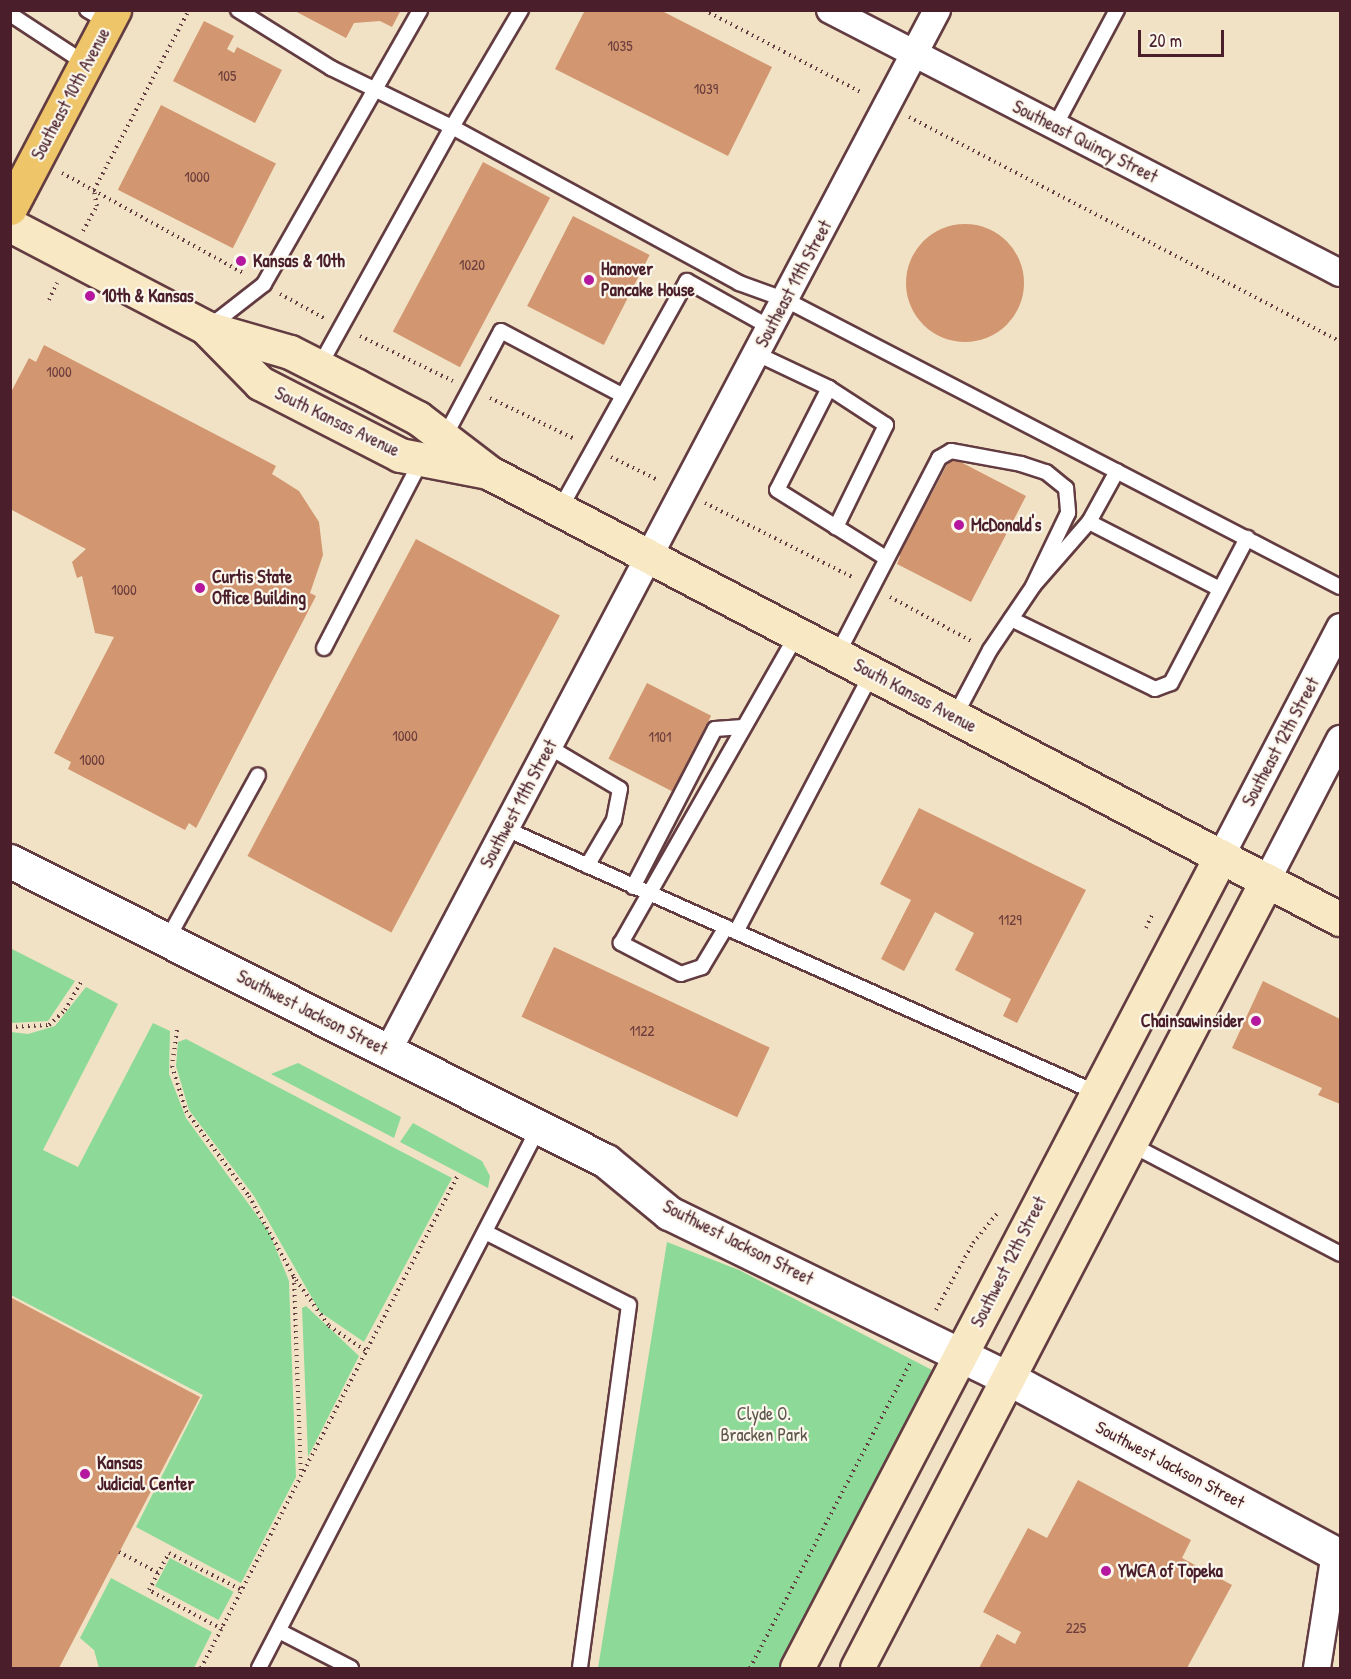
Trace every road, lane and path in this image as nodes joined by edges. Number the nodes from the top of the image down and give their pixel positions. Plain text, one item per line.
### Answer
1 (189, 10) edge
2 (238, 10) edge
3 (420, 10) edge
4 (521, 10) edge
5 (704, 10) edge
6 (830, 10) edge
7 (937, 10) edge
8 (1117, 10) edge
9 (10, 14) edge
10 (103, 14) edge
11 (915, 55) junction
12 (86, 64) junction
13 (377, 90) junction
14 (888, 106) junction
15 (1056, 126) junction
16 (452, 127) junction
17 (36, 159) junction
18 (94, 190) junction
19 (10, 208) edge
20 (10, 225) edge
21 (69, 256) junction
22 (1341, 273) edge
23 (264, 284) junction
24 (49, 300) dead end
25 (786, 300) junction
26 (342, 327) junction
27 (207, 328) junction
28 (771, 328) junction
29 (1341, 341) edge
30 (757, 354) junction
31 (319, 367) junction
32 (829, 388) junction
33 (470, 389) junction
34 (622, 395) junction
35 (594, 448) junction
36 (433, 449) junction
37 (1117, 471) junction
38 (684, 492) junction
39 (560, 509) junction
40 (1089, 522) junction
41 (836, 527) junction
42 (1247, 538) junction
43 (650, 556) junction
44 (886, 558) junction
45 (871, 586) junction
46 (1033, 586) junction
47 (1341, 587) edge
48 (1220, 589) junction
49 (1011, 619) junction
50 (1341, 627) edge
51 (797, 634) junction
52 (324, 648) dead end
53 (990, 650) junction
54 (837, 655) junction
55 (872, 673) junction
56 (955, 716) junction
57 (743, 727) junction
58 (1341, 739) edge
59 (549, 747) junction
60 (258, 775) dead end
61 (506, 829) junction
62 (1221, 856) junction
63 (10, 861) edge
64 (587, 866) junction
65 (1267, 880) junction
66 (633, 887) junction
67 (646, 893) junction
68 (1152, 915) dead end
69 (1341, 919) edge
70 (731, 930) junction
71 (1142, 936) dead end
72 (167, 940) junction
73 (82, 980) dead end
74 (10, 1027) edge
75 (177, 1030) dead end
76 (388, 1051) junction
77 (1097, 1093) junction
78 (539, 1127) junction
79 (1130, 1144) junction
80 (457, 1177) dead end
81 (1002, 1206) dead end
82 (485, 1232) junction
83 (1341, 1254) edge
84 (294, 1277) junction
85 (924, 1335) junction
86 (366, 1351) junction
87 (961, 1354) junction
88 (1008, 1378) junction
89 (301, 1476) junction
90 (119, 1552) dead end
91 (1338, 1554) edge
92 (158, 1573) junction
93 (242, 1590) junction
94 (222, 1629) junction
95 (279, 1631) junction
96 (201, 1668) edge
97 (259, 1668) edge
98 (351, 1668) edge
99 (580, 1668) edge
100 (750, 1668) edge
101 (797, 1668) edge
102 (857, 1668) edge
103 (1317, 1668) edge

1 - 18 path
2 - 13 lane
3 - 13 lane
4 - 16 lane
5 - 14 path
6 - 11 street, Southeast Quincy Street
7 - 11 street, Southeast 11th Street
8 - 15 lane
9 - 12 lane
10 - 12 main road, Southeast 10th Avenue
11 - 14 street, Southeast 11th Street
11 - 15 street, Southeast Quincy Street
12 - 17 main road, Southeast 10th Avenue
13 - 16 lane
13 - 23 lane
14 - 25 street, Southeast 11th Street
14 - 29 path
15 - 22 street, Southeast Quincy Street
16 - 25 lane
16 - 26 lane
17 - 18 path
17 - 19 main road, Southeast 10th Avenue
18 - 21 path
18 - 23 path
20 - 21 main road, South Kansas Avenue
21 - 24 path
21 - 27 main road, South Kansas Avenue
23 - 26 path
23 - 27 lane
25 - 28 street, Southeast 11th Street
25 - 37 lane
26 - 31 lane
26 - 33 path
27 - 31 main road, South Kansas Avenue
27 - 36 main road, South Kansas Avenue
28 - 30 street, Southeast 11th Street
28 - 34 lane
30 - 32 lane
30 - 38 street, Southeast 11th Street
31 - 36 main road, South Kansas Avenue
32 - 41 lane
32 - 41 lane
33 - 34 lane
33 - 35 path
33 - 36 lane
34 - 35 lane
35 - 38 path
35 - 39 lane
36 - 39 main road, South Kansas Avenue
36 - 52 lane
37 - 40 lane
37 - 42 lane
38 - 43 street, Southeast 11th Street
38 - 45 path
39 - 43 main road, South Kansas Avenue
40 - 46 lane
40 - 48 lane
41 - 44 lane
42 - 47 lane
42 - 48 lane
43 - 51 main road, South Kansas Avenue
43 - 59 street, Southwest 11th Street
44 - 45 lane
44 - 46 lane
45 - 53 path
45 - 54 lane
46 - 49 lane
48 - 49 lane
49 - 53 lane
50 - 62 street, Southeast 12th Street
51 - 54 main road, South Kansas Avenue
51 - 57 lane
53 - 56 lane
54 - 55 main road, South Kansas Avenue
55 - 56 main road, South Kansas Avenue
55 - 70 lane
56 - 62 main road, South Kansas Avenue
57 - 66 lane
57 - 67 lane
58 - 65 street
59 - 61 street, Southwest 11th Street
59 - 64 lane
60 - 72 lane
61 - 64 lane
61 - 76 street, Southwest 11th Street
62 - 65 main road, South Kansas Avenue
62 - 77 main road, Southwest 12th Street
63 - 72 street, Southwest Jackson Street
64 - 66 lane
65 - 69 main road, South Kansas Avenue
65 - 79 main road
66 - 67 lane
67 - 70 lane
67 - 70 lane
68 - 71 path
70 - 77 lane
72 - 76 street, Southwest Jackson Street
73 - 74 path
75 - 84 path
76 - 78 street, Southwest Jackson Street
77 - 87 main road, Southwest 12th Street
78 - 82 lane
78 - 85 street, Southwest Jackson Street
79 - 83 lane
79 - 88 main road
80 - 86 path
81 - 85 path
82 - 95 lane
82 - 99 lane
84 - 86 path
84 - 89 path
85 - 87 street, Southwest Jackson Street
85 - 100 path
86 - 89 path
87 - 88 street, Southwest Jackson Street
87 - 101 main road, Southwest 12th Street
88 - 91 street, Southwest Jackson Street
88 - 102 main road
89 - 93 path
90 - 92 path
91 - 103 street
92 - 93 path
92 - 94 path
93 - 94 path
94 - 96 path
95 - 97 lane
95 - 98 lane

